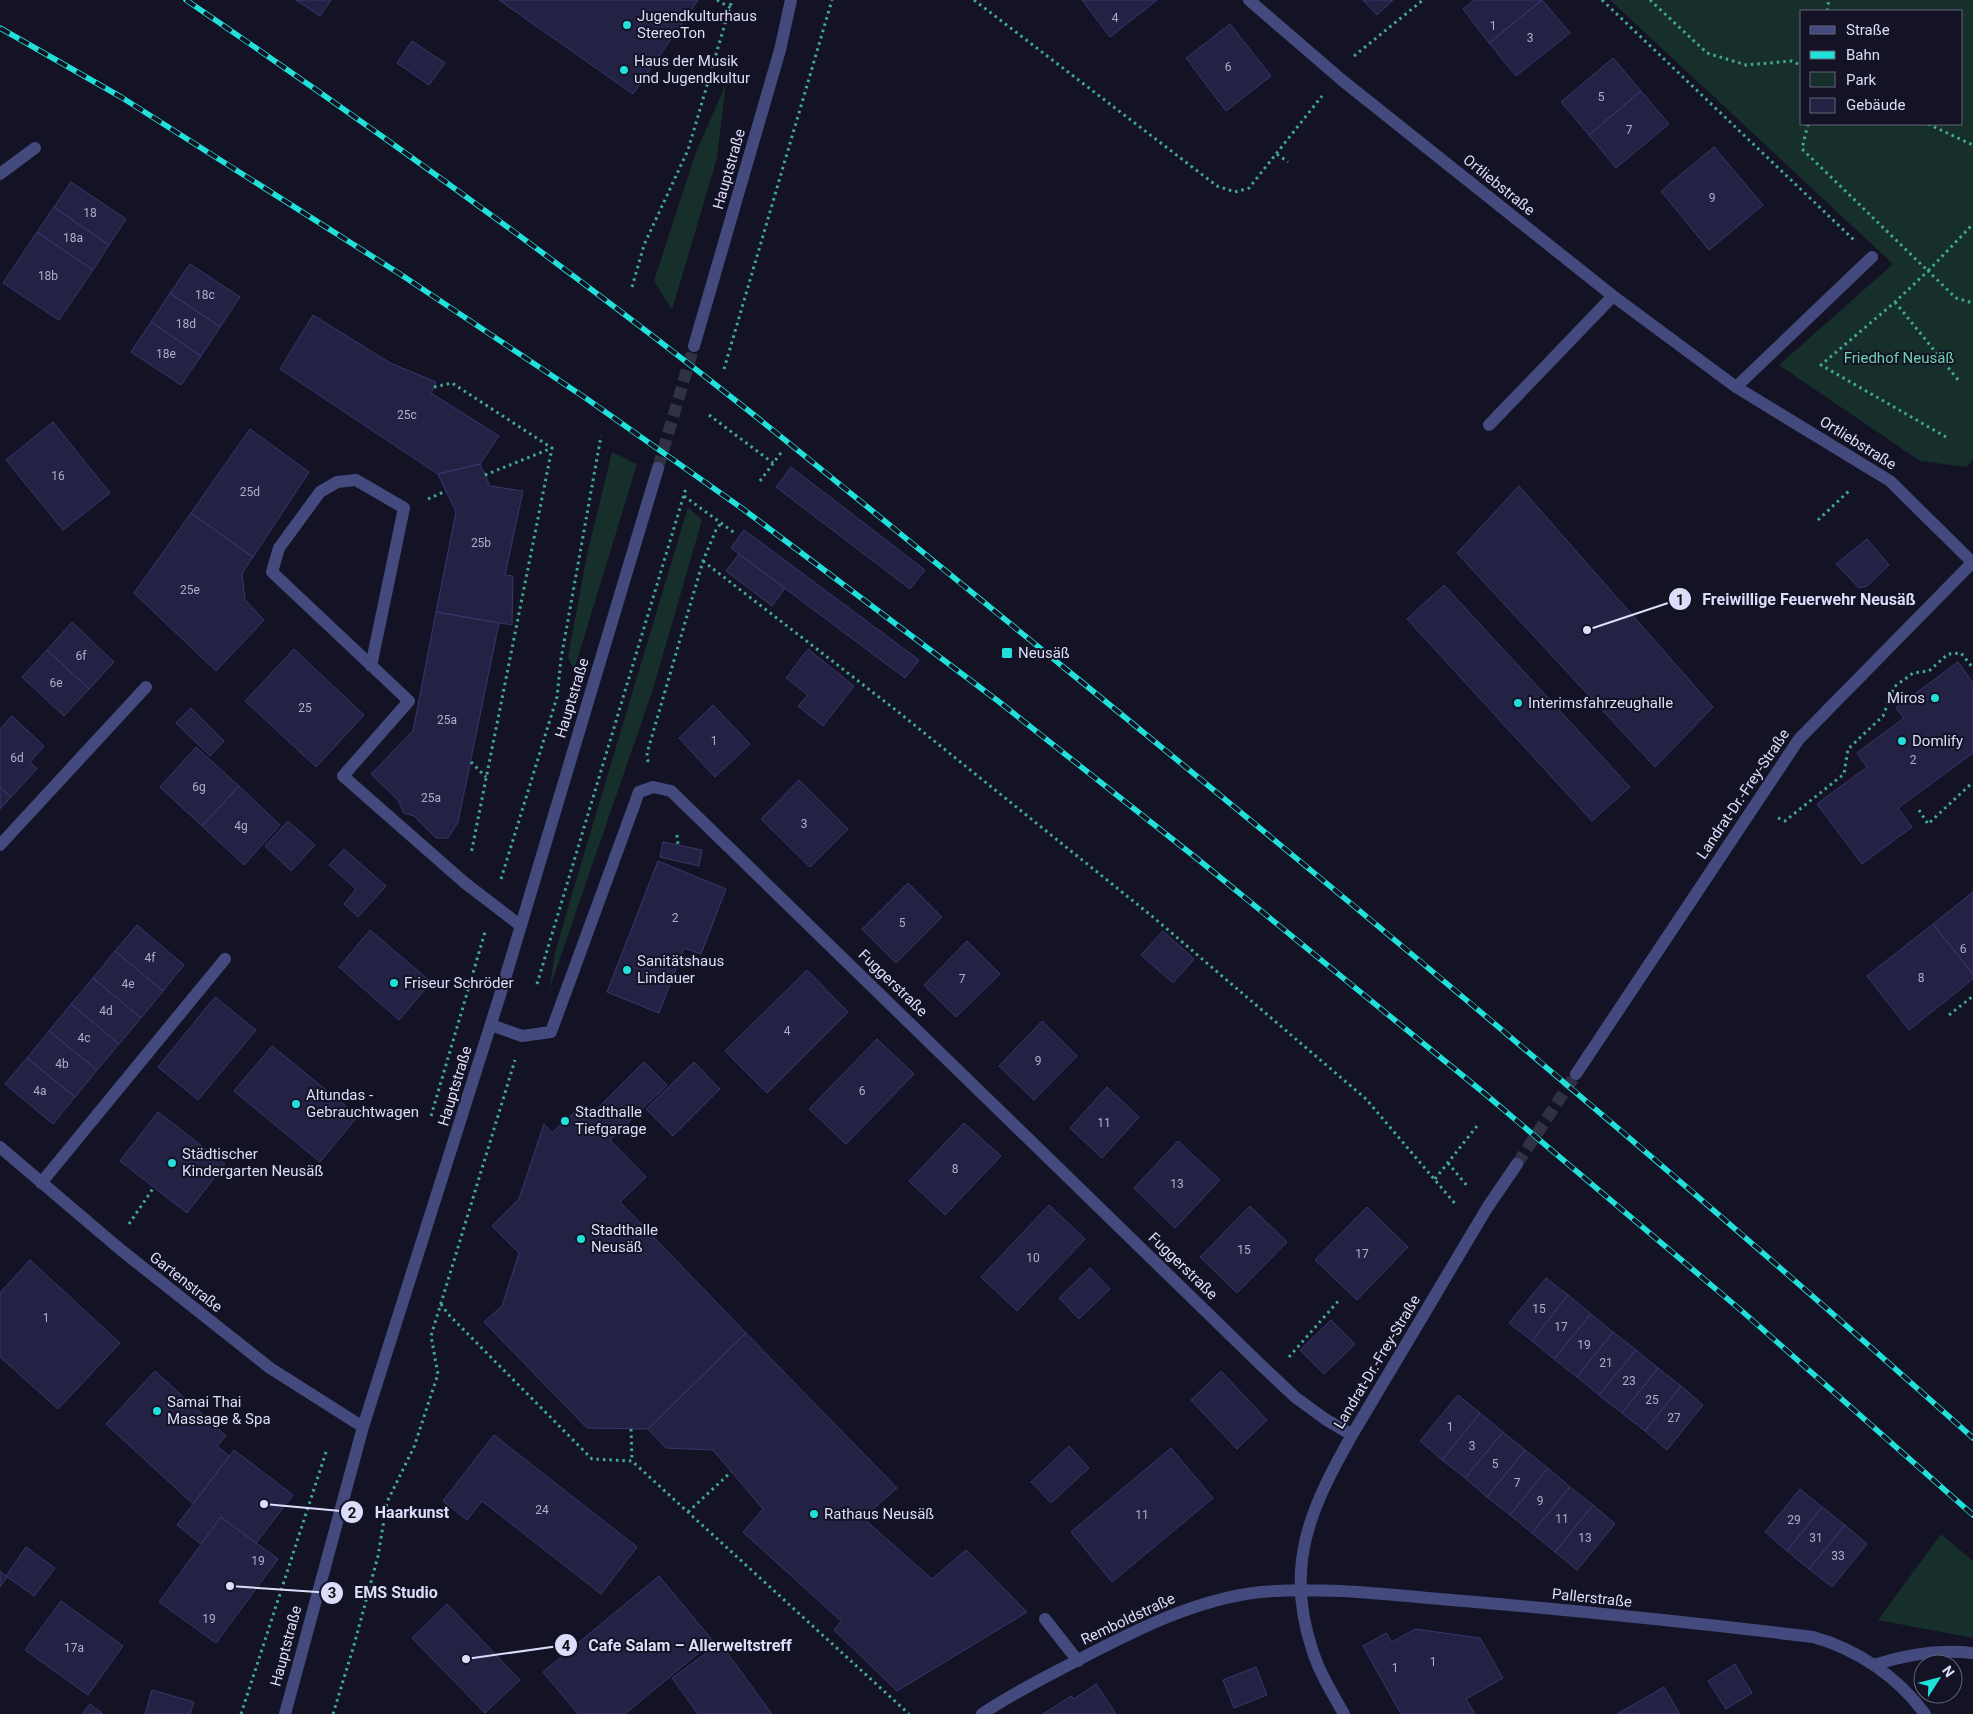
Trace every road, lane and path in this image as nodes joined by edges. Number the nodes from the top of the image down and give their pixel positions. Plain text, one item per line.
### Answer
1 (717, 0) edge
2 (732, 0) edge
3 (791, 0) edge
4 (832, 0) edge
5 (974, 0) edge
6 (1249, 0) edge
7 (1423, 0) edge
8 (1602, 0) edge
9 (1650, 0) edge
10 (730, 8) junction
11 (1800, 65) edge
12 (1338, 76) junction
13 (1808, 125) edge
14 (1930, 125) edge
15 (1973, 145) edge
16 (35, 148) dead end
17 (1276, 154) junction
18 (1288, 162) dead end
19 (0, 174) edge
20 (1973, 224) edge
21 (1872, 257) joint
22 (1928, 271) junction
23 (632, 287) dead end
24 (1612, 296) junction
25 (1896, 302) junction
26 (1973, 302) edge
27 (694, 346) tunnel mouth
28 (724, 369) dead end
29 (1959, 381) dead end
30 (434, 387) dead end
31 (1736, 387) junction
32 (709, 415) dead end
33 (1489, 426) dead end
34 (600, 436) dead end
35 (1946, 437) dead end
36 (552, 448) junction
37 (783, 450) dead end
38 (773, 463) junction
39 (658, 468) tunnel mouth
40 (1871, 469) junction
41 (485, 475) dead end
42 (760, 481) dead end
43 (686, 488) dead end
44 (684, 496) junction
45 (1818, 520) dead end
46 (721, 523) junction
47 (736, 534) dead end
48 (703, 561) junction
49 (1973, 562) edge
50 (371, 666) junction
51 (1973, 668) edge
52 (146, 687) dead end
53 (471, 762) dead end
54 (486, 777) junction
55 (1973, 782) edge
56 (653, 787) junction
57 (1752, 807) junction
58 (1919, 810) dead end
59 (0, 845) edge
60 (465, 883) junction
61 (493, 904) junction
62 (521, 926) junction
63 (224, 959) dead end
64 (536, 989) dead end
65 (1973, 996) edge
66 (1949, 1015) dead end
67 (491, 1025) junction
68 (522, 1036) junction
69 (1576, 1074) tunnel mouth
70 (429, 1122) dead end
71 (1477, 1126) dead end
72 (0, 1147) edge
73 (1448, 1163) junction
74 (1518, 1164) tunnel mouth
75 (1435, 1179) junction
76 (41, 1183) junction
77 (1466, 1185) dead end
78 (154, 1187) dead end
79 (1475, 1229) junction
80 (114, 1245) junction
81 (1340, 1300) dead end
82 (440, 1304) junction
83 (1273, 1376) junction
84 (339, 1412) junction
85 (363, 1427) junction
86 (631, 1429) dead end
87 (1352, 1435) junction
88 (632, 1462) junction
89 (731, 1472) dead end
90 (688, 1512) junction
91 (1299, 1592) junction
92 (1044, 1618) dead end
93 (1973, 1653) edge
94 (1078, 1661) junction
95 (1874, 1665) junction
96 (242, 1714) edge
97 (284, 1714) edge
98 (334, 1714) edge
99 (909, 1714) edge
100 (982, 1714) edge
101 (1344, 1714) edge
102 (1925, 1714) edge

1 - 10 path
2 - 10 path
3 - 27 street, Hauptstraße
4 - 28 path
5 - 17 path
6 - 12 street, Ortliebstraße
7 - 12 path
8 - 21 path
9 - 11 path
10 - 23 path
12 - 17 path
12 - 24 street, Ortliebstraße
13 - 22 path
14 - 15 path
16 - 19 street
17 - 18 path
20 - 22 path
21 - 31 street
22 - 25 path
22 - 26 path
24 - 31 street, Ortliebstraße
24 - 33 street
25 - 29 path
25 - 35 path
30 - 36 path
31 - 40 street, Ortliebstraße
32 - 38 path
34 - 61 path
36 - 41 path
36 - 54 path
37 - 38 path
38 - 42 path
39 - 62 street, Hauptstraße
40 - 45 path
40 - 49 street, Ortliebstraße
43 - 44 path
44 - 46 path
44 - 64 path
46 - 47 path
46 - 48 path
48 - 56 path
48 - 75 path
49 - 57 street, Landrat-Dr.-Frey-Straße
50 - 50 street
50 - 60 street
51 - 57 path
52 - 59 street
53 - 54 path
54 - 60 path
55 - 58 path
56 - 68 street
56 - 83 street, Fuggerstraße
57 - 69 street, Landrat-Dr.-Frey-Straße
60 - 61 street
61 - 62 street
61 - 70 path
62 - 67 street, Hauptstraße
63 - 76 street
65 - 66 path
67 - 68 street
67 - 85 street, Hauptstraße
68 - 82 path
71 - 73 path
72 - 76 street, Gartenstraße
73 - 75 path
73 - 77 path
74 - 79 street, Landrat-Dr.-Frey-Straße
75 - 79 path
76 - 80 street, Gartenstraße
78 - 80 path
79 - 87 street, Landrat-Dr.-Frey-Straße
80 - 84 street, Gartenstraße
81 - 83 path
82 - 88 path
82 - 98 path
83 - 87 street, Fuggerstraße
84 - 85 street, Gartenstraße
84 - 96 path
85 - 97 street, Hauptstraße
86 - 88 path
87 - 91 street, Landrat-Dr.-Frey-Straße
88 - 90 path
89 - 90 path
90 - 99 path
91 - 94 street, Remboldstraße
91 - 95 street, Pallerstraße
91 - 101 street, Landrat-Dr.-Frey-Straße
92 - 94 street
93 - 95 street
94 - 100 street, Remboldstraße
95 - 102 street, Pallerstraße

